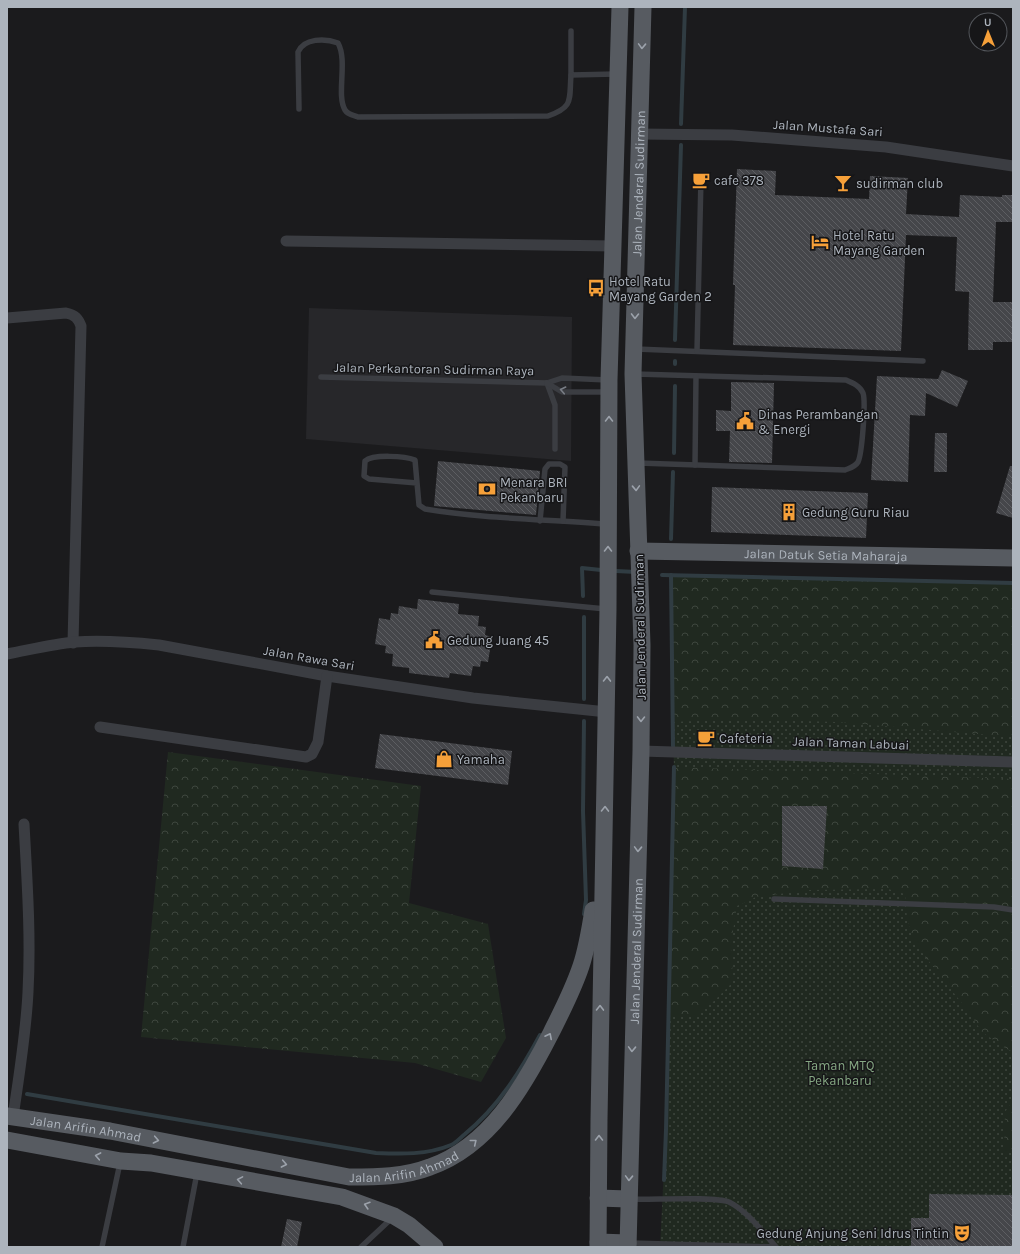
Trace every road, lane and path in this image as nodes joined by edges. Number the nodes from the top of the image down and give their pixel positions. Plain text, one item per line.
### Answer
1 (620, 7) edge
2 (643, 7) edge
3 (570, 31) dead end
4 (618, 74) junction
5 (571, 75) junction
6 (299, 109) dead end
7 (639, 134) junction
8 (1013, 166) edge
9 (701, 178) dead end
10 (286, 241) dead end
11 (614, 246) junction
12 (7, 318) edge
13 (634, 349) junction
14 (697, 351) junction
15 (923, 361) dead end
16 (633, 374) junction
17 (696, 376) junction
18 (321, 377) dead end
19 (546, 383) junction
20 (609, 386) junction
21 (555, 449) dead end
22 (636, 463) junction
23 (695, 465) junction
24 (417, 483) junction
25 (540, 521) junction
26 (563, 521) junction
27 (608, 524) junction
28 (638, 551) junction
29 (1013, 558) edge
30 (432, 592) dead end
31 (608, 609) junction
32 (73, 643) junction
33 (7, 654) edge
34 (327, 676) junction
35 (607, 712) junction
36 (100, 727) dead end
37 (641, 751) junction
38 (1013, 762) edge
39 (24, 824) dead end
40 (605, 848) junction
41 (774, 899) dead end
42 (1013, 910) edge
43 (10, 1116) edge
44 (7, 1140) edge
45 (120, 1161) junction
46 (197, 1172) junction
47 (598, 1198) junction
48 (628, 1200) junction
49 (394, 1216) junction
50 (598, 1245) edge
51 (628, 1245) edge
52 (102, 1247) edge
53 (183, 1247) edge
54 (361, 1247) edge
55 (435, 1247) edge
56 (776, 1247) edge

1 - 4 main road, Jalan Jenderal Sudirman
2 -> 7 main road, Jalan Jenderal Sudirman
3 - 5 lane
4 - 5 lane
4 - 11 main road, Jalan Jenderal Sudirman
5 - 6 lane
7 - 8 street, Jalan Mustafa Sari
7 -> 13 main road, Jalan Jenderal Sudirman
9 - 14 lane
10 - 11 street
11 - 20 main road, Jalan Jenderal Sudirman
12 - 32 street
13 - 14 lane
13 - 16 main road, Jalan Jenderal Sudirman
14 - 15 lane
16 - 17 lane
16 - 22 main road, Jalan Jenderal Sudirman
17 - 23 lane
17 - 23 lane
18 - 19 lane, Jalan Perkantoran Sudirman Raya
19 - 20 lane, Jalan Perkantoran Sudirman Raya
20 -> 19 lane, Jalan Perkantoran Sudirman Raya
19 - 21 lane
27 -> 20 main road, Jalan Jenderal Sudirman
22 - 23 lane
22 -> 28 main road, Jalan Jenderal Sudirman
24 - 24 lane
24 - 25 lane
25 - 26 lane
25 - 26 lane
26 - 27 lane
31 -> 27 main road, Jalan Jenderal Sudirman
28 - 29 main road, Jalan Datuk Setia Maharaja
28 -> 37 main road, Jalan Jenderal Sudirman
30 - 31 lane
35 -> 31 main road, Jalan Jenderal Sudirman
32 - 33 street, Jalan Rawa Sari
32 - 34 street, Jalan Rawa Sari
34 - 35 street, Jalan Rawa Sari
34 - 36 street
40 -> 35 main road, Jalan Jenderal Sudirman
37 - 38 street, Jalan Taman Labuai
37 -> 48 main road, Jalan Jenderal Sudirman
39 - 43 street
43 -> 40 main road, Jalan Arifin Ahmad
47 -> 40 main road, Jalan Jenderal Sudirman
41 - 42 lane
45 -> 44 main road, Jalan Arifin Ahmad
45 - 46 main road, Jalan Arifin Ahmad
45 - 52 lane
49 -> 46 main road, Jalan Arifin Ahmad
46 - 53 lane
47 - 48 main road
47 - 50 main road, Jalan Jenderal Sudirman
48 - 51 main road, Jalan Jenderal Sudirman
48 - 56 lane
49 - 54 lane
49 - 55 main road, Jalan Arifin Ahmad
50 - 51 main road
51 - 56 lane

